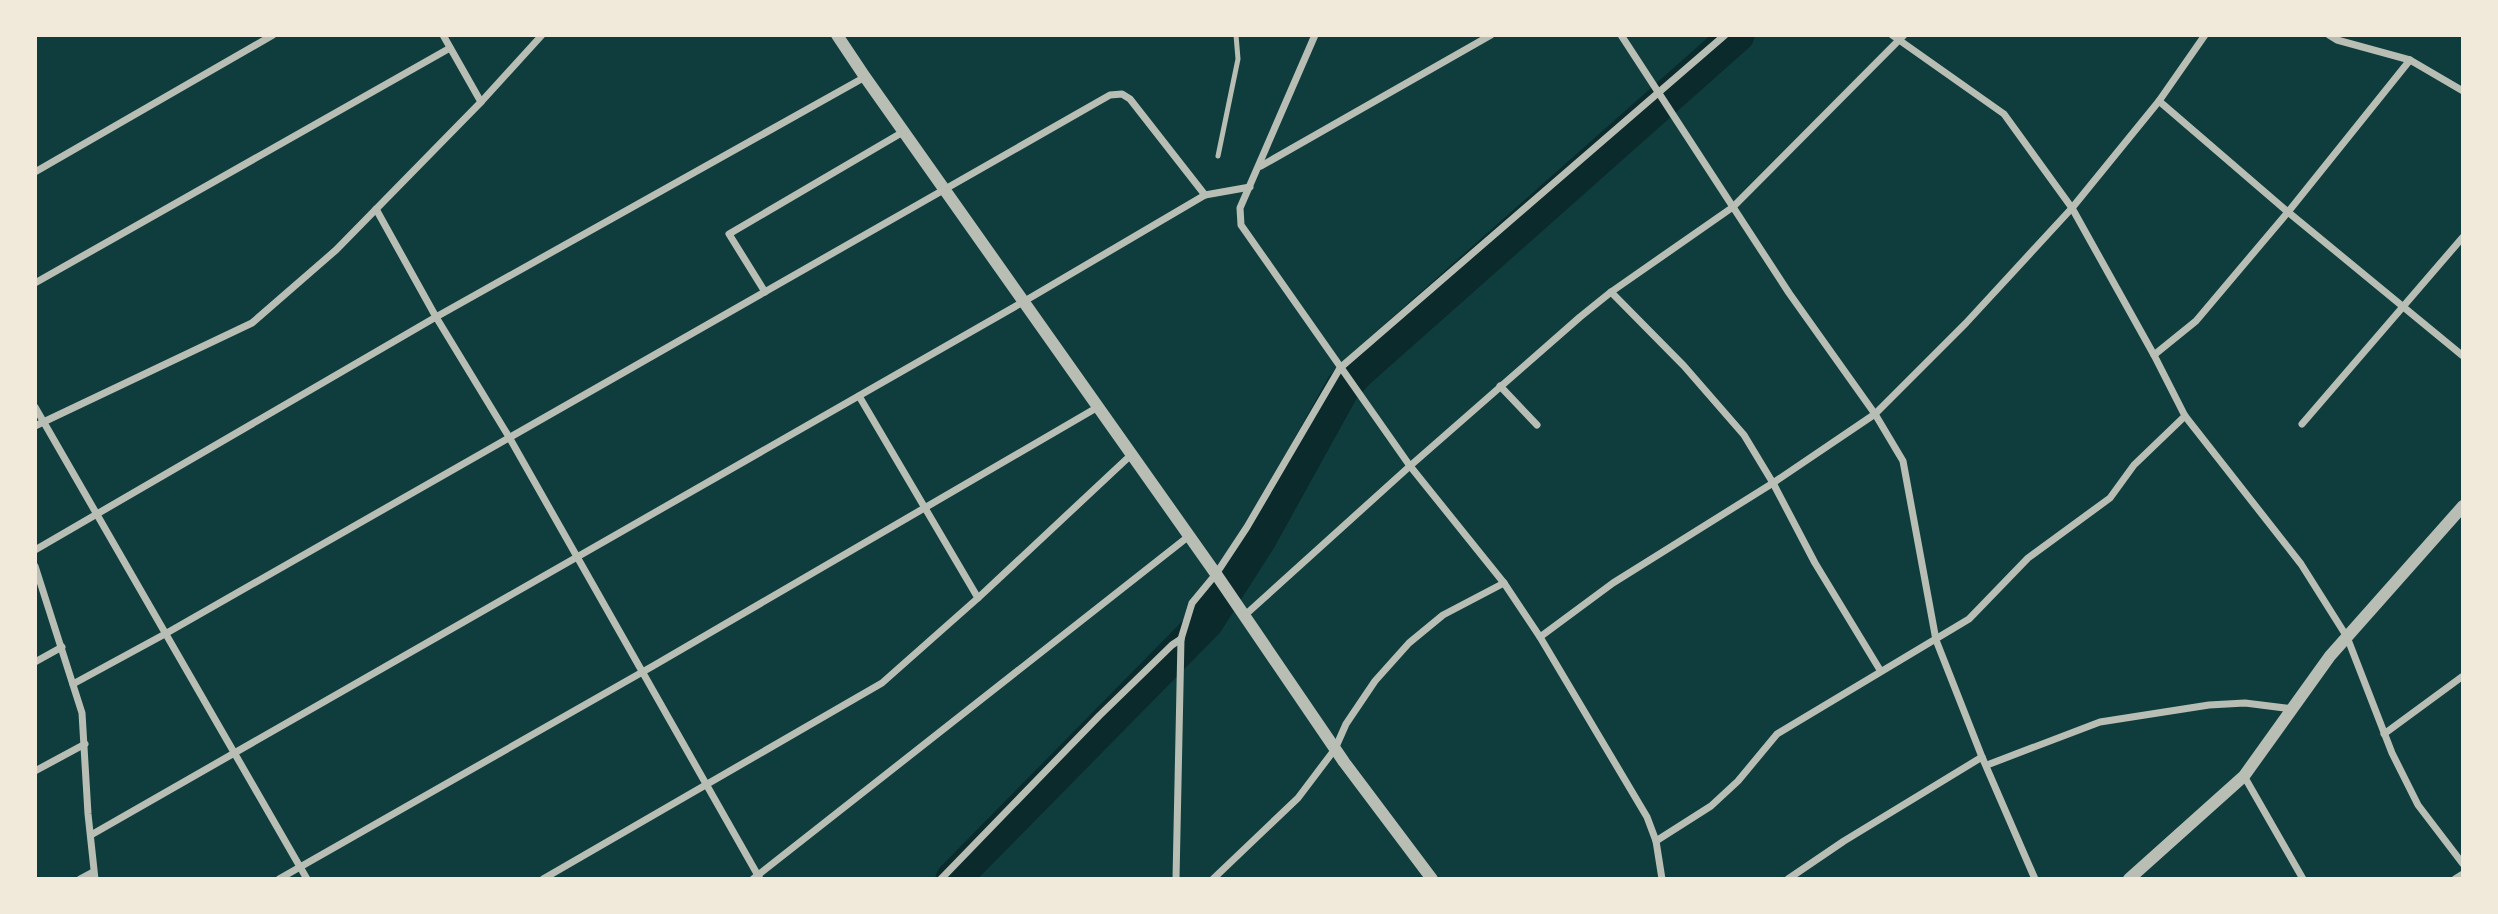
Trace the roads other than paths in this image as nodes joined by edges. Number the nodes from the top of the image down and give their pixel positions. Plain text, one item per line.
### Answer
1 (273, 35) edge
2 (443, 35) edge
3 (542, 35) edge
4 (837, 35) edge
5 (1236, 35) edge
6 (1315, 35) edge
7 (1491, 35) edge
8 (1621, 35) edge
9 (1725, 35) edge
10 (1892, 35) edge
11 (2205, 35) edge
12 (2329, 35) edge
13 (1902, 38) edge
14 (450, 48) junction
15 (2410, 60) junction
16 (865, 78) junction
17 (2463, 91) edge
18 (1660, 95) junction
19 (2159, 101) junction
20 (481, 102) junction
21 (903, 132) junction
22 (1218, 156) dead end
23 (1259, 167) junction
24 (35, 172) edge
25 (1250, 187) junction
26 (943, 189) junction
27 (1205, 195) junction
28 (1733, 207) junction
29 (2072, 208) junction
30 (376, 209) junction
31 (2288, 212) junction
32 (2463, 237) edge
33 (35, 283) edge
34 (765, 292) junction
35 (1611, 292) junction
36 (1023, 302) junction
37 (2404, 307) junction
38 (436, 317) junction
39 (2154, 355) junction
40 (2463, 356) edge
41 (1340, 368) junction
42 (1500, 386) junction
43 (859, 396) junction
44 (35, 407) edge
45 (1098, 407) junction
46 (1875, 414) junction
47 (2185, 416) junction
48 (43, 422) junction
49 (2302, 424) dead end
50 (1537, 425) dead end
51 (35, 426) edge
52 (509, 438) junction
53 (1132, 454) junction
54 (1410, 466) junction
55 (1773, 483) junction
56 (2463, 506) edge
57 (925, 507) junction
58 (96, 514) junction
59 (1189, 536) junction
60 (35, 551) edge
61 (577, 557) junction
62 (35, 566) edge
63 (1504, 583) junction
64 (1222, 584) junction
65 (978, 598) junction
66 (1244, 616) junction
67 (164, 634) junction
68 (1539, 637) junction
69 (2347, 637) junction
70 (1181, 640) junction
71 (1936, 640) junction
72 (62, 647) junction
73 (35, 662) edge
74 (1880, 670) junction
75 (643, 672) junction
76 (2463, 676) edge
77 (73, 684) junction
78 (2293, 709) junction
79 (2384, 734) junction
80 (85, 744) junction
81 (1335, 749) junction
82 (235, 753) junction
83 (1982, 757) junction
84 (1987, 765) junction
85 (35, 771) edge
86 (2244, 775) junction
87 (705, 785) junction
88 (91, 835) junction
89 (1656, 841) junction
90 (2463, 864) edge
91 (300, 867) junction
92 (2463, 874) edge
93 (94, 876) edge
94 (757, 878) edge
95 (80, 879) edge
96 (279, 879) edge
97 (307, 879) edge
98 (543, 879) edge
99 (941, 879) edge
100 (1176, 879) edge
101 (1213, 879) edge
102 (1432, 879) edge
103 (1662, 879) edge
104 (1788, 879) edge
105 (2035, 879) edge
106 (2129, 879) edge
107 (2303, 879) edge
108 (2455, 879) edge

1 - 24 street
2 - 14 street
3 - 20 street
4 - 16 street
5 - 22 lane
6 - 23 street
7 - 23 street
8 - 18 street
9 - 18 street
10 - 13 street
11 - 19 street
12 - 15 street
13 - 28 street
13 - 29 street
14 - 20 street
14 - 33 street
15 - 17 street
15 - 31 street
16 - 21 street
16 - 38 street
18 - 28 street
18 - 41 street
19 - 29 street
19 - 31 street
20 - 30 street
21 - 26 street
21 - 34 street
23 - 25 street
25 - 27 street
25 - 41 street
26 - 27 street
26 - 34 street
26 - 36 street
27 - 36 street
28 - 35 street
28 - 46 street
29 - 39 street
29 - 46 street
30 - 38 street
30 - 48 street
31 - 37 street
31 - 39 street
32 - 37 street
34 - 52 street
35 - 42 street
35 - 55 street
36 - 43 street
36 - 45 street
37 - 40 street
37 - 49 street
38 - 52 street
38 - 58 street
39 - 47 street
41 - 54 street
41 - 64 street
42 - 50 street
42 - 54 street
43 - 57 street
43 - 61 street
44 - 48 street
45 - 53 street
45 - 57 street
46 - 55 street
46 - 71 street
47 - 69 street
47 - 71 street
48 - 51 street
48 - 58 street
52 - 61 street
52 - 67 street
53 - 59 street
53 - 65 street
54 - 63 street
54 - 66 street
55 - 68 street
55 - 74 street
56 - 69 street
57 - 65 street
57 - 75 street
58 - 60 street
58 - 67 street
59 - 64 street
59 - 94 street
61 - 75 street
61 - 82 street
62 - 72 street
63 - 68 street
63 - 81 street
64 - 66 street
64 - 70 street
65 - 87 street
66 - 81 street
67 - 77 street
67 - 82 street
68 - 89 street
69 - 78 street
69 - 79 street
70 - 99 street
70 - 100 street
71 - 74 street
71 - 83 street
72 - 73 street
72 - 77 street
74 - 89 street
75 - 87 street
75 - 91 street
76 - 79 street
77 - 80 street
78 - 84 street
78 - 86 street
79 - 90 street
80 - 85 street
80 - 88 street
81 - 101 street
81 - 102 street
82 - 88 street
82 - 91 street
83 - 84 street
83 - 104 street
84 - 105 street
86 - 106 street
86 - 107 street
87 - 94 street
87 - 98 street
88 - 93 street
89 - 103 street
91 - 96 street
91 - 97 street
92 - 108 street
93 - 95 street

